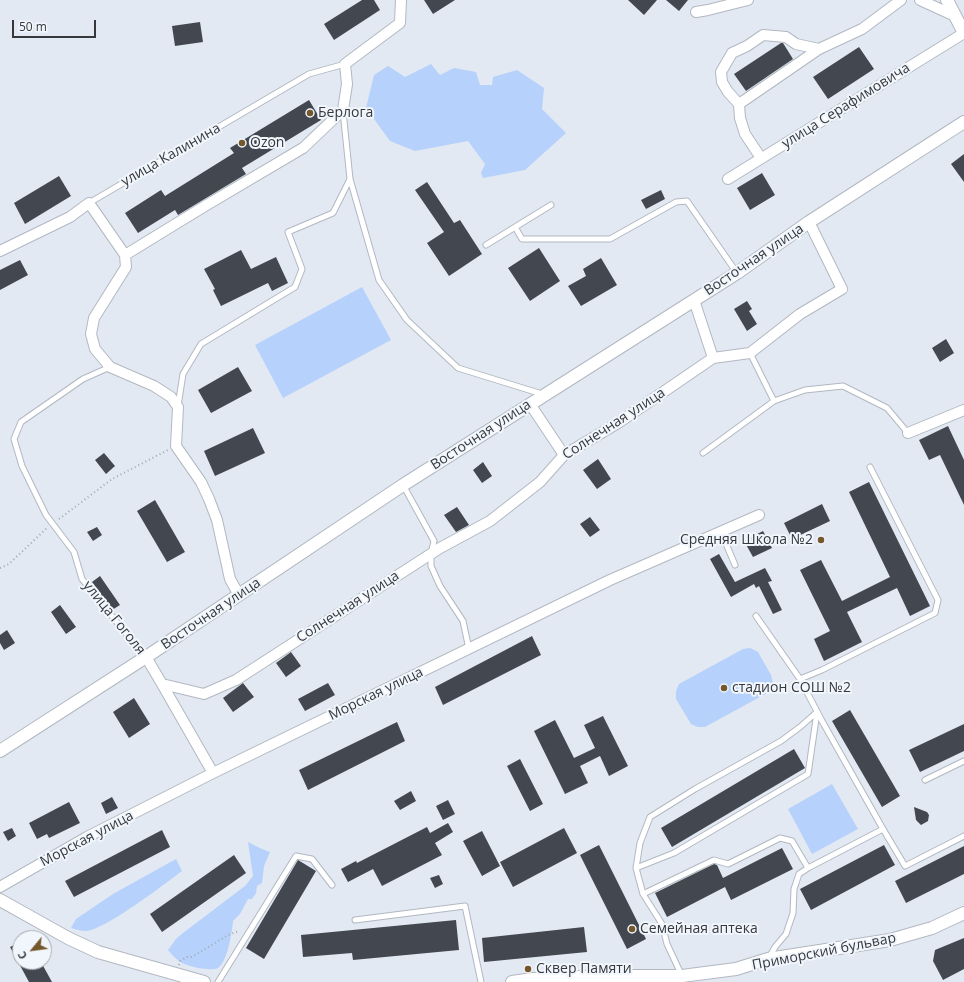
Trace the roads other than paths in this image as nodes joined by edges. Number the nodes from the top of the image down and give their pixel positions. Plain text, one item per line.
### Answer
1 (401, 0) edge
2 (748, 0) edge
3 (901, 0) edge
4 (920, 0) edge
5 (947, 0) edge
6 (696, 12) dead end
7 (955, 16) junction
8 (964, 33) edge
9 (819, 49) junction
10 (345, 64) junction
11 (739, 104) junction
12 (343, 110) junction
13 (964, 122) edge
14 (761, 158) junction
15 (728, 178) dead end
16 (350, 179) junction
17 (89, 203) junction
18 (551, 205) dead end
19 (809, 222) junction
20 (515, 227) junction
21 (486, 245) dead end
22 (0, 251) edge
23 (125, 255) junction
24 (737, 273) junction
25 (694, 300) junction
26 (750, 353) junction
27 (713, 358) junction
28 (110, 367) junction
29 (543, 395) junction
30 (774, 401) junction
31 (530, 404) junction
32 (178, 407) junction
33 (964, 410) edge
34 (908, 433) joint
35 (703, 453) dead end
36 (564, 454) junction
37 (870, 466) dead end
38 (403, 485) junction
39 (760, 515) dead end
40 (721, 532) junction
41 (431, 554) junction
42 (735, 565) dead end
43 (239, 595) junction
44 (756, 616) dead end
45 (468, 649) junction
46 (146, 658) junction
47 (800, 679) junction
48 (162, 684) junction
49 (818, 712) junction
50 (0, 751) edge
51 (964, 761) edge
52 (213, 773) junction
53 (925, 780) dead end
54 (883, 829) junction
55 (964, 836) edge
56 (636, 868) junction
57 (808, 868) junction
58 (332, 885) dead end
59 (0, 887) edge
60 (643, 894) junction
61 (0, 900) edge
62 (964, 914) edge
63 (355, 920) dead end
64 (768, 959) junction
65 (682, 976) junction
66 (204, 982) edge
67 (218, 982) edge
68 (481, 982) edge
69 (512, 982) edge

1 - 10 street
2 - 6 street
3 - 9 street
4 - 7 street
5 - 7 street
7 - 8 street
8 - 14 street, улица Серафимовича
9 - 11 street
9 - 11 street
10 - 12 street
10 - 17 lane, улица Калинина
11 - 14 street
12 - 16 lane
12 - 23 street
13 - 19 street, Восточная улица
14 - 15 street, улица Серафимовича
16 - 29 lane
16 - 32 lane
17 - 22 street, улица Калинина
17 - 23 street
18 - 20 lane
19 - 24 street, Восточная улица
19 - 26 street
20 - 21 lane
20 - 24 lane
23 - 28 street
24 - 25 street, Восточная улица
25 - 27 street
25 - 29 street, Восточная улица
26 - 27 street, Солнечная улица
26 - 30 lane
27 - 36 street, Солнечная улица
28 - 32 street
28 - 46 lane, улица Гоголя
29 - 31 street, Восточная улица
30 - 34 lane
30 - 35 lane
31 - 36 street
31 - 38 street, Восточная улица
32 - 43 street
33 - 34 street
36 - 41 street, Солнечная улица
37 - 47 lane
38 - 41 lane
38 - 43 street, Восточная улица
39 - 40 street, Морская улица
40 - 42 lane
40 - 45 street, Морская улица
41 - 45 lane
41 - 48 street, Солнечная улица
43 - 46 street, Восточная улица
44 - 47 lane
45 - 52 street, Морская улица
46 - 48 street, улица Гоголя
46 - 50 street, Восточная улица
47 - 49 lane
48 - 52 street, улица Гоголя
49 - 54 lane
49 - 56 lane
49 - 56 lane
51 - 53 lane
52 - 59 street, Морская улица
54 - 55 lane
54 - 57 lane
56 - 60 lane
57 - 60 lane
57 - 64 lane
58 - 67 lane
60 - 65 lane
61 - 66 street
62 - 64 street, Приморский бульвар
63 - 68 lane
64 - 65 street, Приморский бульвар
65 - 69 street, Приморский бульвар

